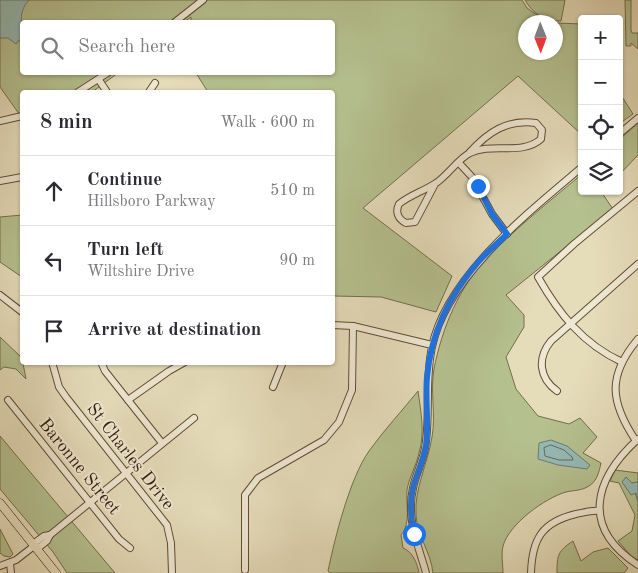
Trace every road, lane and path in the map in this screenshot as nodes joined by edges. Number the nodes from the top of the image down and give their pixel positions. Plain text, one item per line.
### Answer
1 (202, 0) edge
2 (177, 20) edge
3 (106, 75) edge
4 (99, 80) junction
5 (155, 83) dead end
6 (82, 90) edge
7 (106, 90) edge
8 (151, 90) edge
9 (20, 116) edge
10 (638, 118) edge
11 (0, 121) edge
12 (623, 131) edge
13 (469, 153) junction
14 (459, 163) junction
15 (578, 172) edge
16 (20, 177) edge
17 (0, 181) edge
18 (435, 184) dead end
19 (638, 191) edge
20 (507, 234) junction
21 (638, 264) edge
22 (0, 295) edge
23 (20, 310) edge
24 (570, 324) junction
25 (335, 326) edge
26 (353, 326) junction
27 (638, 339) edge
28 (432, 345) junction
29 (622, 362) junction
30 (53, 365) edge
31 (103, 365) edge
32 (180, 365) edge
33 (282, 365) edge
34 (273, 387) dead end
35 (557, 391) dead end
36 (8, 400) dead end
37 (128, 400) junction
38 (194, 418) dead end
39 (637, 440) edge
40 (162, 443) junction
41 (126, 473) junction
42 (89, 502) junction
43 (0, 503) edge
44 (599, 511) junction
45 (35, 546) junction
46 (130, 548) dead end
47 (10, 563) junction
48 (638, 565) edge
49 (0, 566) edge
50 (245, 570) dead end
51 (11, 573) edge
52 (56, 573) edge
53 (172, 573) edge
54 (426, 573) edge
55 (531, 573) edge

1 - 2 street
3 - 4 street
4 - 6 street
4 - 7 street
5 - 8 street
9 - 11 street
10 - 12 street
13 - 13 street
13 - 14 street
14 - 18 street
14 - 20 street
15 - 20 street
16 - 17 street
19 - 24 street
20 - 28 street
21 - 24 street
22 - 23 street
24 - 29 street
24 - 35 street
25 - 26 street
26 - 28 street
26 - 50 street
27 - 29 street
28 - 54 street
29 - 39 street
30 - 41 street, St Charles Drive
31 - 37 street
32 - 37 street
33 - 34 street
36 - 42 street, Baronne Street
37 - 40 street
38 - 40 street
39 - 44 street
40 - 41 street
41 - 42 street
41 - 53 street, St Charles Drive
42 - 45 street
42 - 46 street, Baronne Street
43 - 45 main road
44 - 48 street
44 - 55 street
45 - 47 street
45 - 52 main road
47 - 49 street
47 - 51 street

